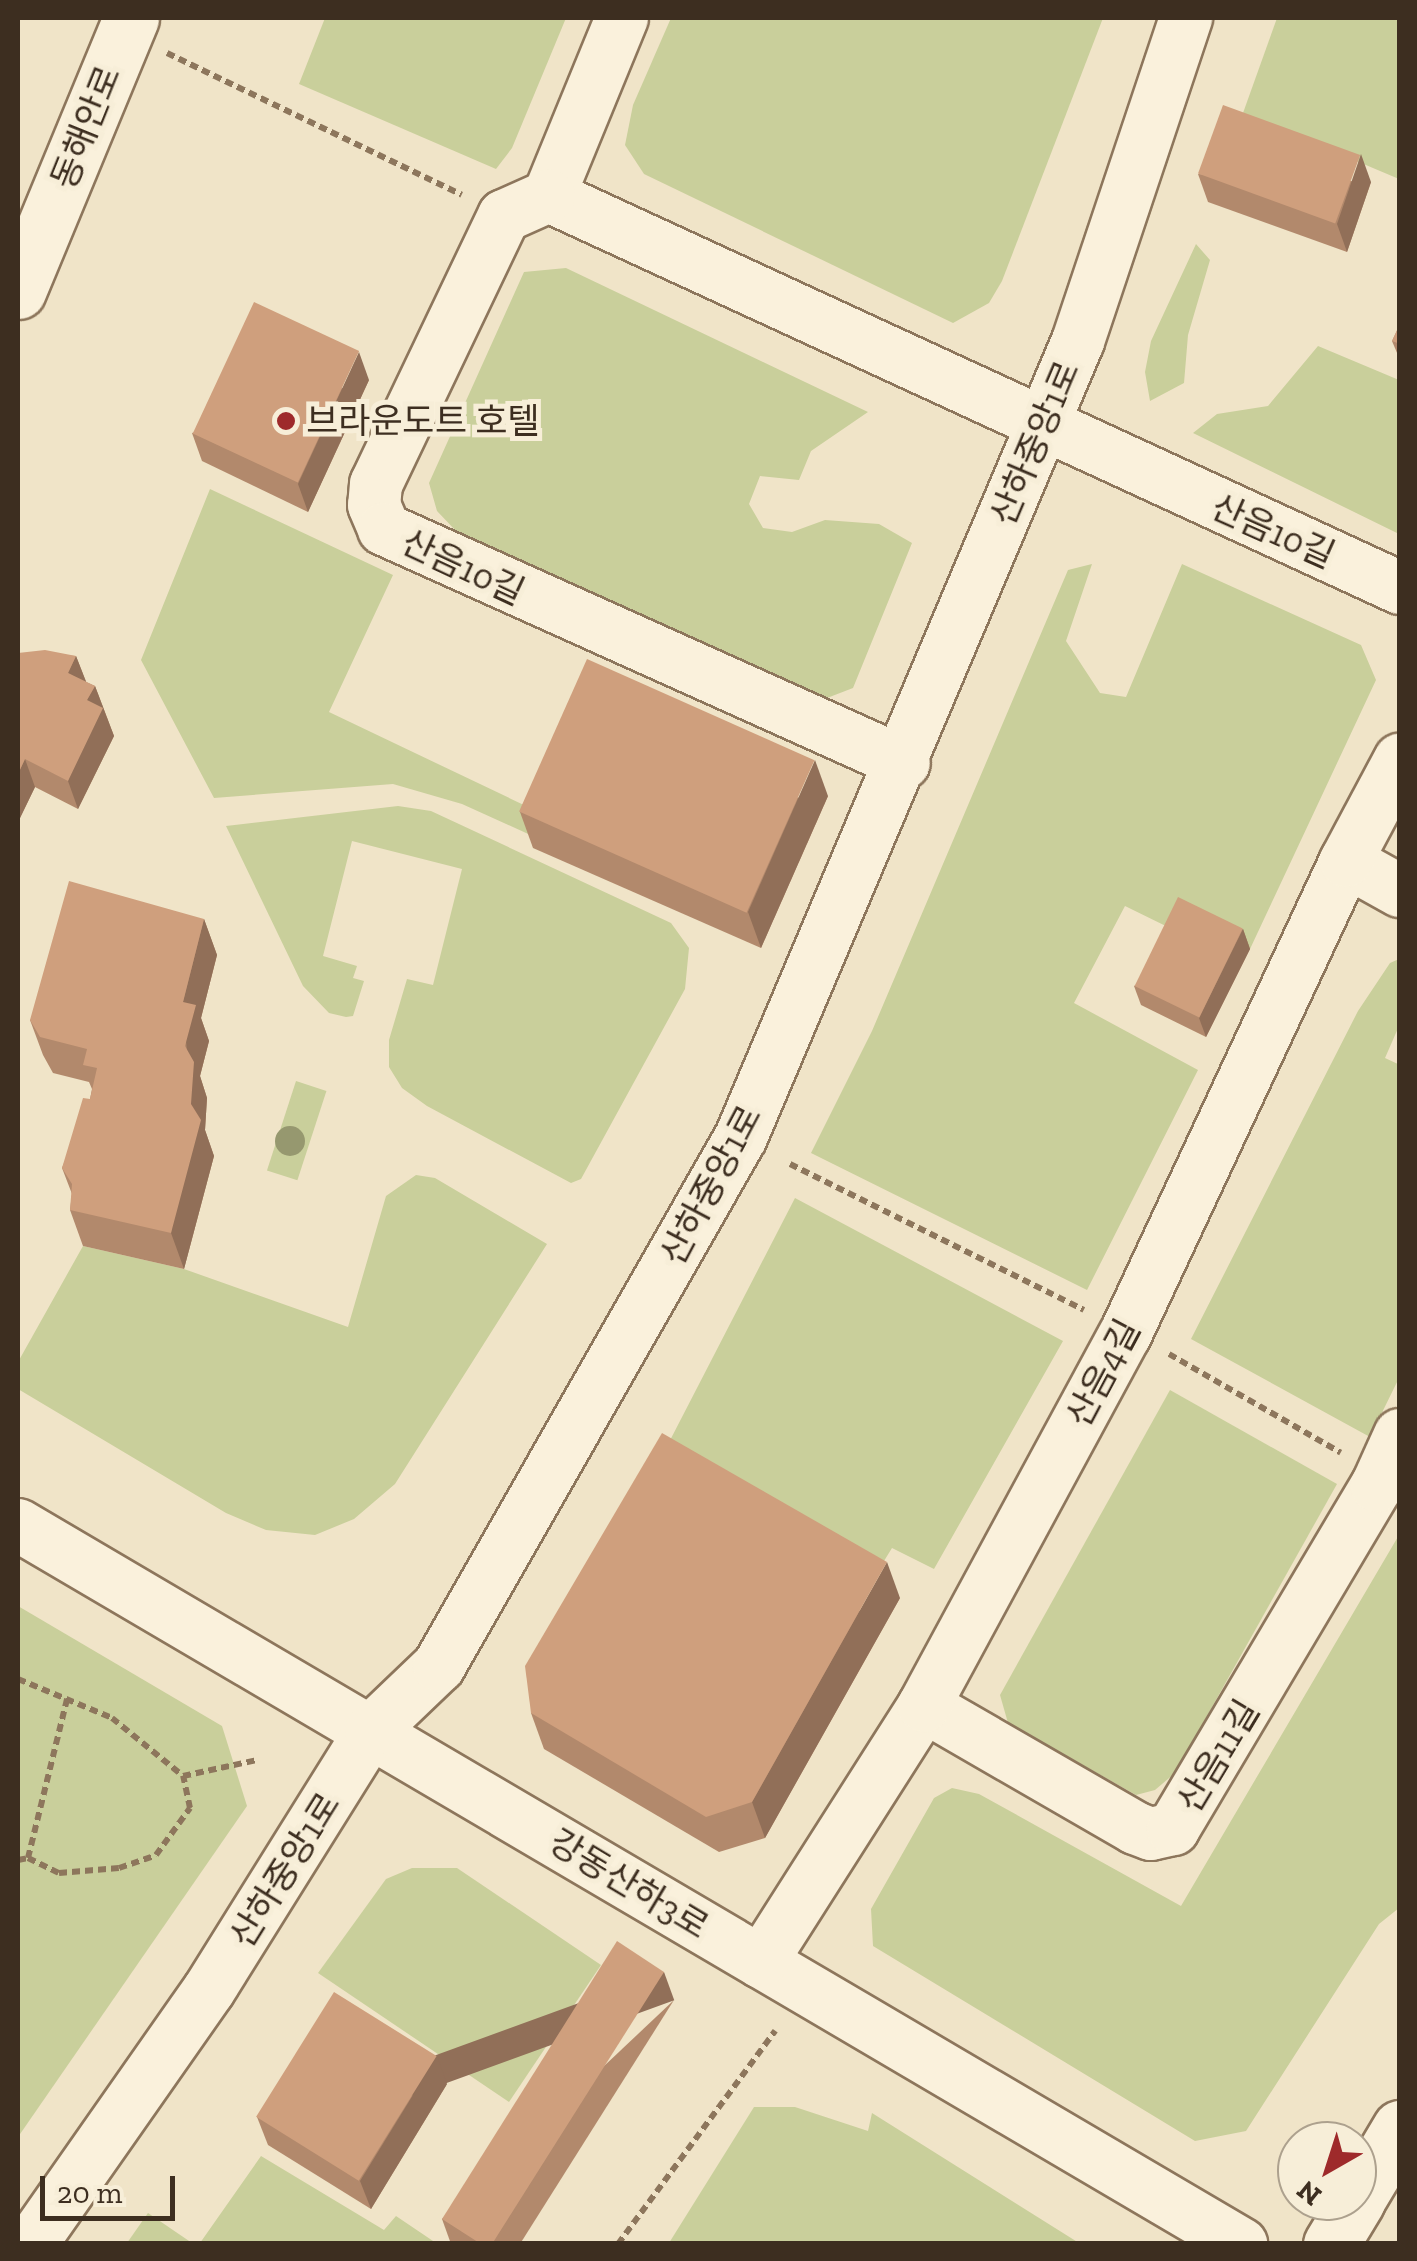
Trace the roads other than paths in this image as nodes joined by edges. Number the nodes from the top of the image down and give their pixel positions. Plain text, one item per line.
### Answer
1 (622, 18) edge
2 (1186, 18) edge
3 (144, 33) edge
4 (549, 196) junction
5 (18, 292) edge
6 (1040, 426) junction
7 (1400, 588) edge
8 (1400, 760) edge
9 (904, 763) junction
10 (1346, 861) junction
11 (1400, 890) edge
12 (1400, 1435) edge
13 (18, 1525) edge
14 (924, 1706) junction
15 (370, 1731) junction
16 (762, 1962) junction
17 (1400, 2128) edge
18 (1377, 2167) edge
19 (1345, 2221) edge
20 (30, 2244) edge
21 (1241, 2244) edge
22 (1331, 2244) edge

1 - 4 street
2 - 6 street, 산하중앙1로
3 - 5 street, 동해안로
4 - 6 street, 산음10길
4 - 9 street, 산음10길
6 - 7 street, 산음10길
6 - 9 street, 산하중앙1로
8 - 10 street, 산음4길
9 - 15 street, 산하중앙1로
10 - 11 street
10 - 14 street, 산음4길
12 - 14 street, 산음11길
13 - 15 street, 강동산하3로
14 - 16 street, 산음4길
15 - 16 street, 강동산하3로
15 - 20 street, 산하중앙1로
16 - 21 street, 강동산하3로
17 - 18 street
19 - 22 street

